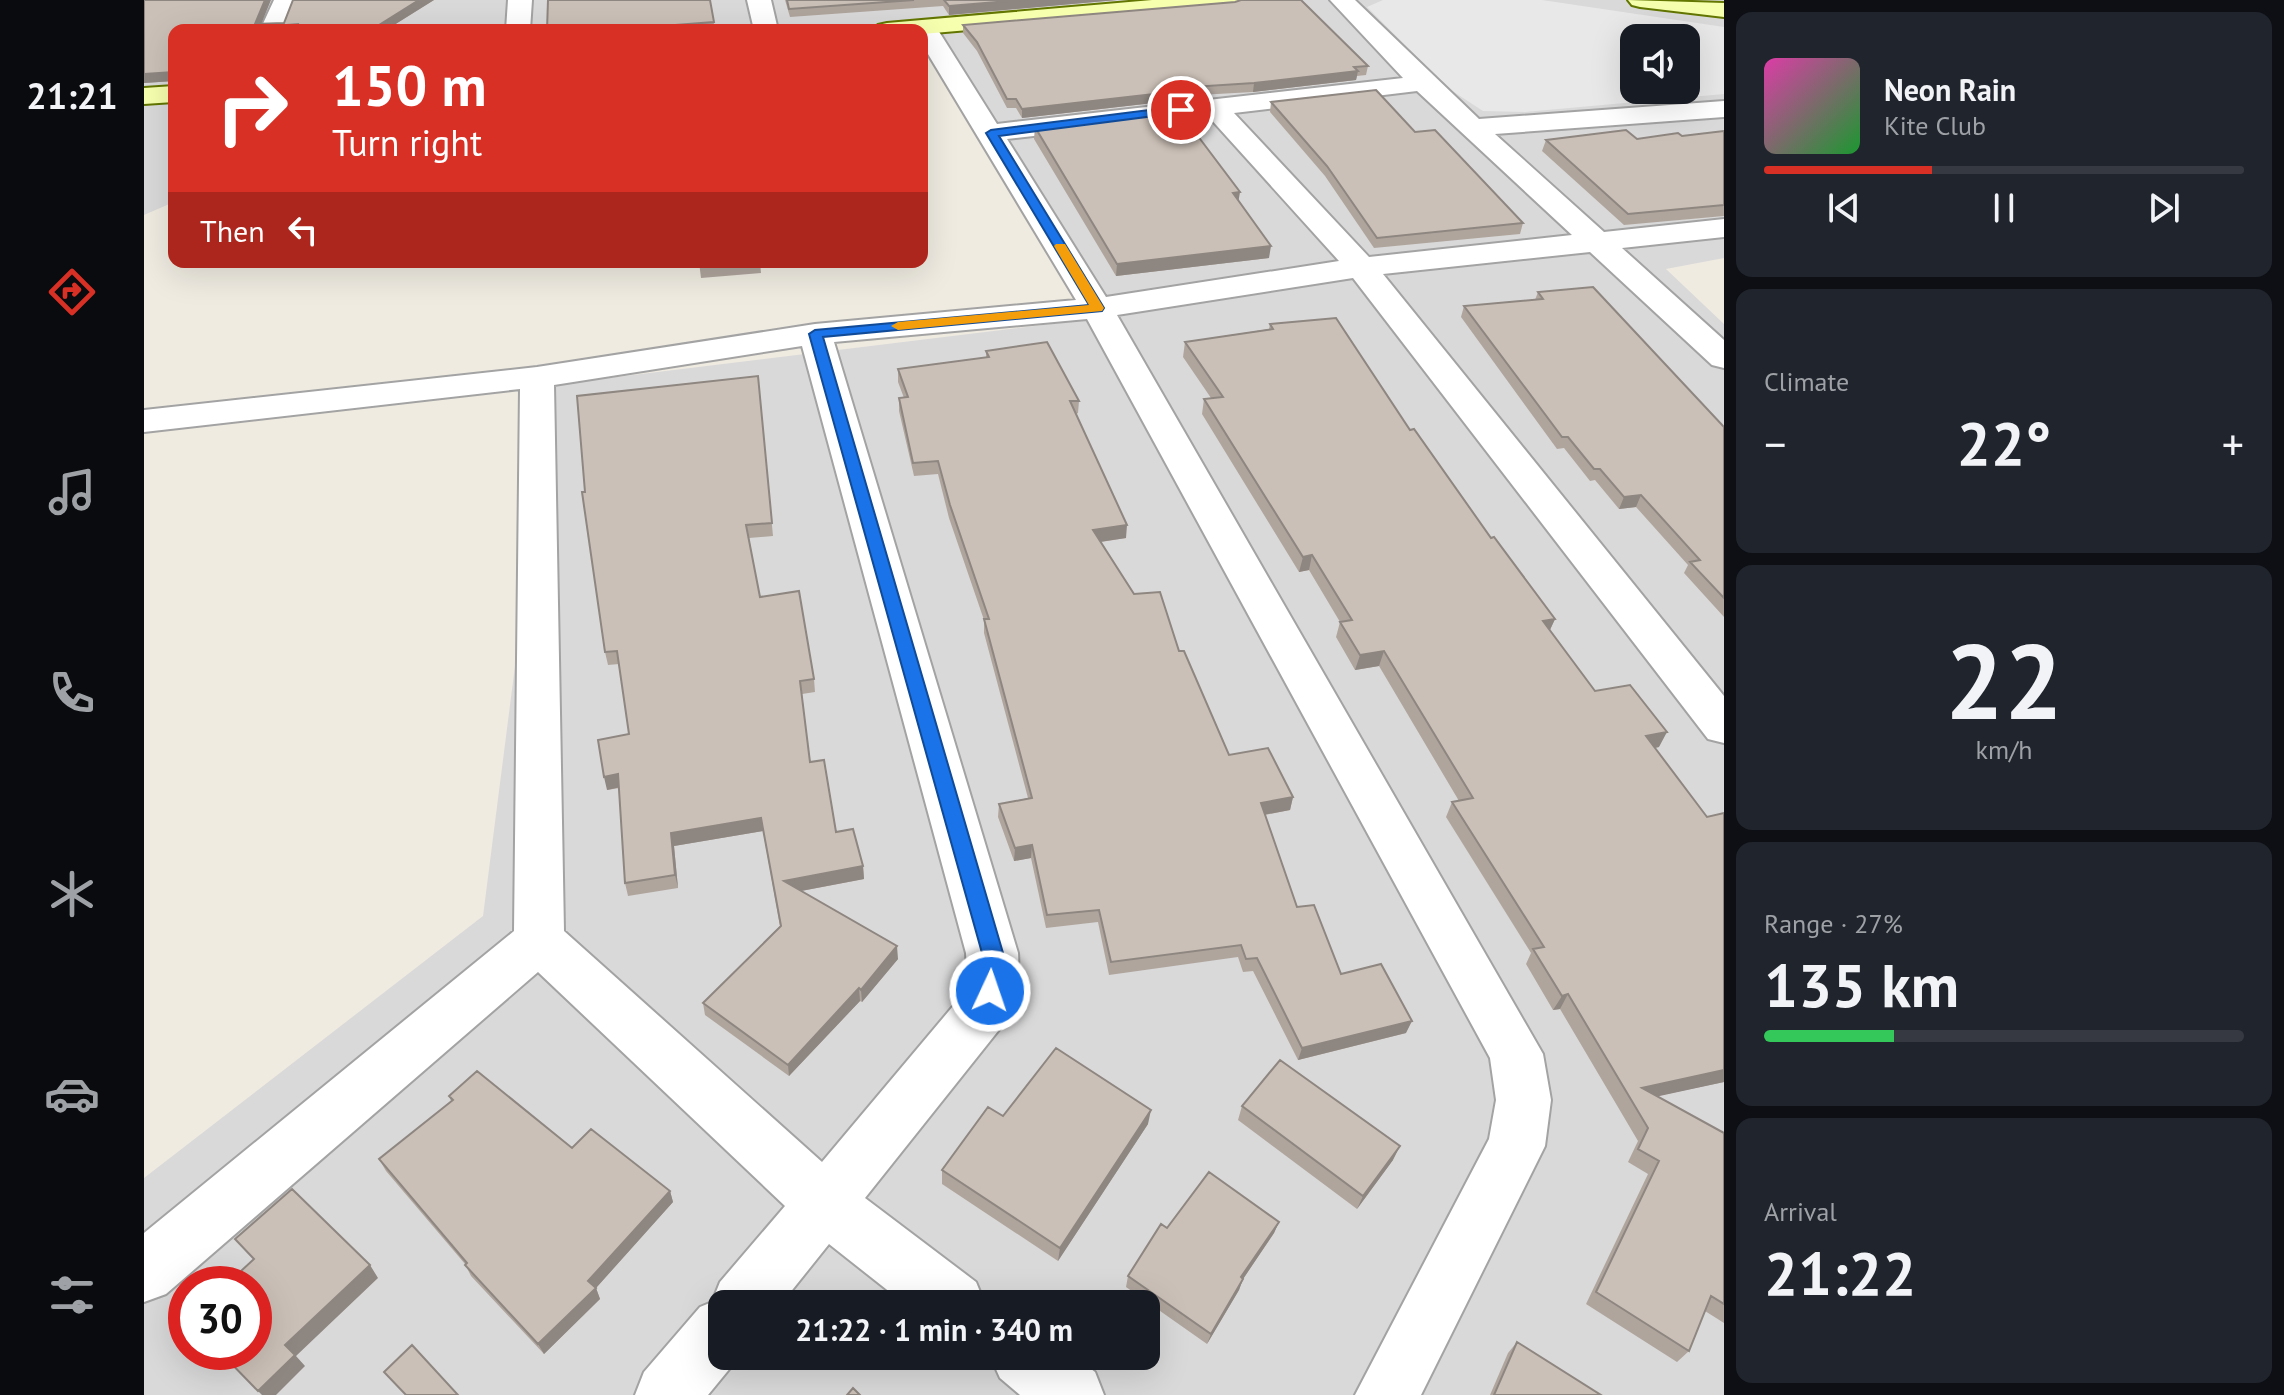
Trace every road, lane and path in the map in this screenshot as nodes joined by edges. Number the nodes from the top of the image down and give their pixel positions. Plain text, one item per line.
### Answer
1 (286, 0) edge
2 (520, 0) edge
3 (759, 0) edge
4 (1234, 0) edge
5 (1342, 0) edge
6 (1640, 0) edge
7 (1724, 10) edge
8 (275, 24) edge
9 (518, 24) edge
10 (765, 24) edge
11 (928, 26) edge
12 (928, 55) edge
13 (1423, 83) junction
14 (168, 94) edge
15 (144, 96) edge
16 (1213, 106) junction
17 (1724, 109) edge
18 (1472, 128) junction
19 (991, 133) junction
20 (1724, 228) edge
21 (1596, 242) junction
22 (1361, 267) junction
23 (1097, 308) junction
24 (815, 334) junction
25 (1724, 358) edge
26 (537, 377) junction
27 (144, 421) edge
28 (1724, 727) edge
29 (539, 940) junction
30 (825, 1204) junction
31 (144, 1272) edge
32 (754, 1290) edge
33 (936, 1290) edge
34 (708, 1346) edge
35 (1040, 1370) edge
36 (667, 1395) edge
37 (1072, 1395) edge
38 (1387, 1395) edge

1 - 8 street
2 - 9 street
3 - 10 street
4 - 11 street
5 - 13 street
6 - 7 street
12 - 19 street
13 - 16 street
13 - 18 street
14 - 15 street
16 - 19 street
16 - 22 street
17 - 18 street
18 - 21 street
19 - 23 street
20 - 21 street
21 - 22 street
21 - 25 street
22 - 23 street
22 - 28 street
23 - 24 street
23 - 38 street
24 - 26 street
24 - 30 street
26 - 27 street
26 - 29 street
29 - 30 street
29 - 31 street
30 - 32 street
30 - 33 street
34 - 36 street
35 - 37 street

